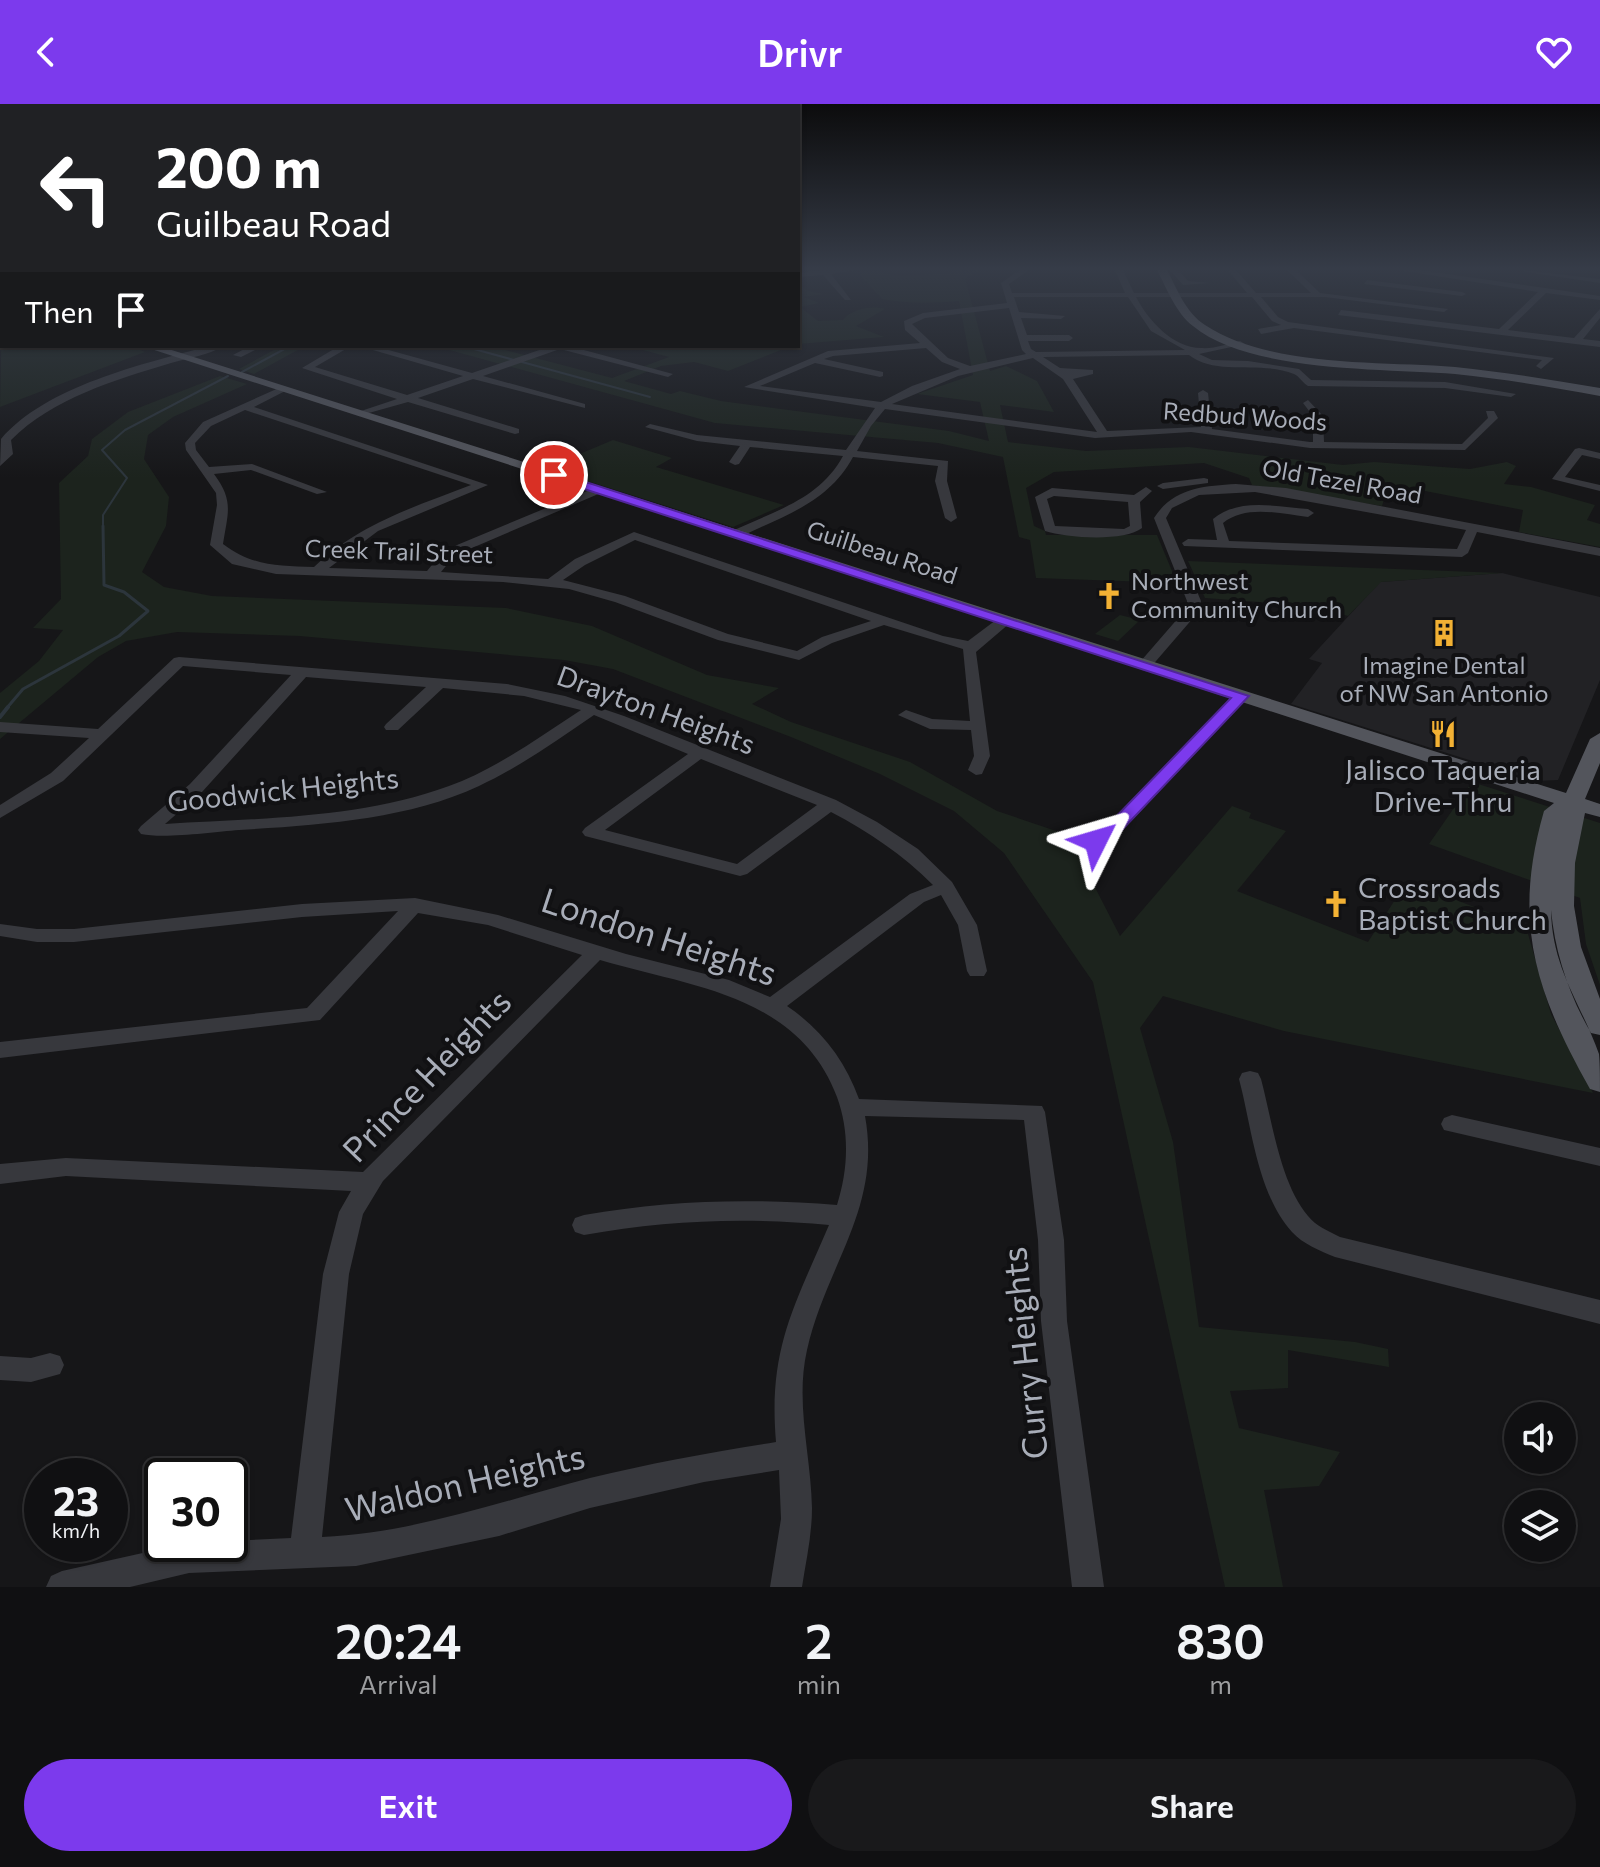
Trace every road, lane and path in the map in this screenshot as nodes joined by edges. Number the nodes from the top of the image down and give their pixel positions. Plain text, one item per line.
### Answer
1 (921, 339) edge
2 (1024, 339) edge
3 (1172, 339) edge
4 (1229, 339) edge
5 (1356, 339) edge
6 (1562, 339) edge
7 (1577, 341) joint
8 (1235, 342) junction
9 (1600, 344) edge
10 (928, 345) junction
11 (154, 348) edge
12 (212, 348) edge
13 (254, 348) edge
14 (342, 348) edge
15 (371, 348) edge
16 (553, 348) edge
17 (567, 348) edge
18 (1196, 352) junction
19 (238, 355) dead end
20 (1031, 355) junction
21 (182, 357) junction
22 (814, 360) junction
23 (1223, 363) junction
24 (1541, 366) dead end
25 (973, 371) junction
26 (668, 374) dead end
27 (880, 374) dead end
28 (131, 375) junction
29 (474, 376) junction
30 (152, 379) dead end
31 (284, 389) junction
32 (1600, 392) edge
33 (1203, 393) dead end
34 (1511, 394) dead end
35 (408, 398) junction
36 (1308, 403) dead end
37 (881, 405) junction
38 (53, 406) junction
39 (242, 406) junction
40 (581, 406) dead end
41 (74, 410) dead end
42 (1490, 413) dead end
43 (362, 414) junction
44 (650, 427) dead end
45 (13, 430) junction
46 (1207, 430) junction
47 (0, 431) edge
48 (515, 431) dead end
49 (1104, 435) junction
50 (747, 443) junction
51 (1319, 445) junction
52 (849, 452) junction
53 (1600, 456) edge
54 (735, 462) dead end
55 (0, 463) edge
56 (207, 471) junction
57 (1228, 479) dead end
58 (1162, 488) junction
59 (1600, 488) edge
60 (599, 490) junction
61 (321, 492) dead end
62 (1141, 495) junction
63 (1179, 498) junction
64 (1308, 513) dead end
65 (951, 518) dead end
66 (1473, 528) junction
67 (742, 536) junction
68 (1188, 543) dead end
69 (1224, 544) junction
70 (1600, 552) edge
71 (317, 572) junction
72 (431, 575) junction
73 (552, 582) junction
74 (1005, 620) junction
75 (883, 621) junction
76 (971, 646) junction
77 (1145, 665) junction
78 (302, 672) junction
79 (439, 683) junction
80 (1241, 696) junction
81 (592, 710) junction
82 (906, 715) dead end
83 (977, 726) junction
84 (4, 727) edge
85 (392, 727) dead end
86 (103, 734) junction
87 (1600, 739) edge
88 (699, 753) junction
89 (976, 770) dead end
90 (1573, 802) junction
91 (830, 804) junction
92 (1600, 811) edge
93 (0, 813) edge
94 (1096, 841) dead end
95 (944, 887) junction
96 (415, 904) junction
97 (0, 930) edge
98 (596, 952) junction
99 (977, 971) dead end
100 (772, 1006) junction
101 (1600, 1026) edge
102 (0, 1050) edge
103 (1250, 1079) dead end
104 (1600, 1082) edge
105 (852, 1107) junction
106 (1452, 1124) dead end
107 (1600, 1157) edge
108 (0, 1174) edge
109 (368, 1182) junction
110 (844, 1216) junction
111 (584, 1225) dead end
112 (1600, 1312) edge
113 (50, 1365) dead end
114 (0, 1368) edge
115 (790, 1454) junction
116 (305, 1552) junction
117 (62, 1587) edge
118 (786, 1587) edge
119 (1088, 1587) edge

1 - 10 street
2 - 20 street
3 - 18 street
4 - 8 main road
5 - 24 street
6 - 7 street
7 - 9 street
8 - 18 street
8 - 32 main road
10 - 22 street
10 - 25 street
11 - 21 main road, Guilbeau Road
12 - 21 street
13 - 19 street
14 - 35 street
15 - 29 street
16 - 29 street
17 - 26 street
18 - 20 street
18 - 23 street
18 - 23 street
20 - 25 street
20 - 49 street
21 - 28 street
21 - 31 main road, Guilbeau Road
22 - 27 street
22 - 37 street, Redbud Woods
23 - 34 street
25 - 37 street
28 - 30 street
28 - 38 street
29 - 35 street
29 - 40 street
31 - 39 street, Creek Trail Street
31 - 43 main road, Guilbeau Road
33 - 46 street
35 - 43 street
35 - 48 street
36 - 51 street
37 - 49 street, Redbud Woods
37 - 52 street
38 - 41 street
38 - 45 street
39 - 56 street, Creek Trail Street
39 - 71 street
42 - 51 street, Redbud Woods
43 - 60 main road, Guilbeau Road
44 - 50 street
45 - 47 street
45 - 55 street
46 - 49 street, Redbud Woods
46 - 51 street, Redbud Woods
50 - 52 street
50 - 54 street
52 - 65 street
52 - 67 street
53 - 59 street
56 - 61 street
56 - 71 street, Creek Trail Street
57 - 58 street
58 - 62 street
58 - 63 street
60 - 67 main road, Guilbeau Road
60 - 72 street
62 - 62 street
63 - 66 street, Old Tezel Road
63 - 77 street
64 - 69 street
66 - 69 street
66 - 70 street, Old Tezel Road
67 - 74 main road, Guilbeau Road
68 - 69 street
71 - 72 street, Creek Trail Street
72 - 73 street, Creek Trail Street
73 - 75 street, Creek Trail Street
73 - 75 street
74 - 76 street
74 - 77 main road, Guilbeau Road
75 - 76 street
76 - 83 street
77 - 80 main road, Guilbeau Road
78 - 79 street, Drayton Heights
78 - 81 street, Goodwick Heights
78 - 86 street, Drayton Heights
79 - 81 street, Drayton Heights
79 - 85 street
80 - 90 main road, Guilbeau Road
80 - 94 street
81 - 88 street, Drayton Heights
82 - 83 street
83 - 89 street
84 - 86 street
86 - 93 street
87 - 90 main road
88 - 91 street, Drayton Heights
88 - 91 street
90 - 92 main road, Guilbeau Road
90 - 101 main road
90 - 104 main road
91 - 95 street, Drayton Heights
95 - 99 street, Drayton Heights
95 - 100 street
96 - 97 street, London Heights
96 - 98 street, London Heights
96 - 102 street
98 - 100 street, London Heights
98 - 109 street, Prince Heights
100 - 105 street, London Heights
103 - 112 street
105 - 110 street, London Heights
105 - 119 street, Curry Heights
106 - 107 street
108 - 109 street
109 - 116 street, Prince Heights
110 - 111 street
110 - 115 street, London Heights
113 - 114 street
115 - 116 street, Waldon Heights
115 - 118 street, London Heights
116 - 117 street, Waldon Heights

